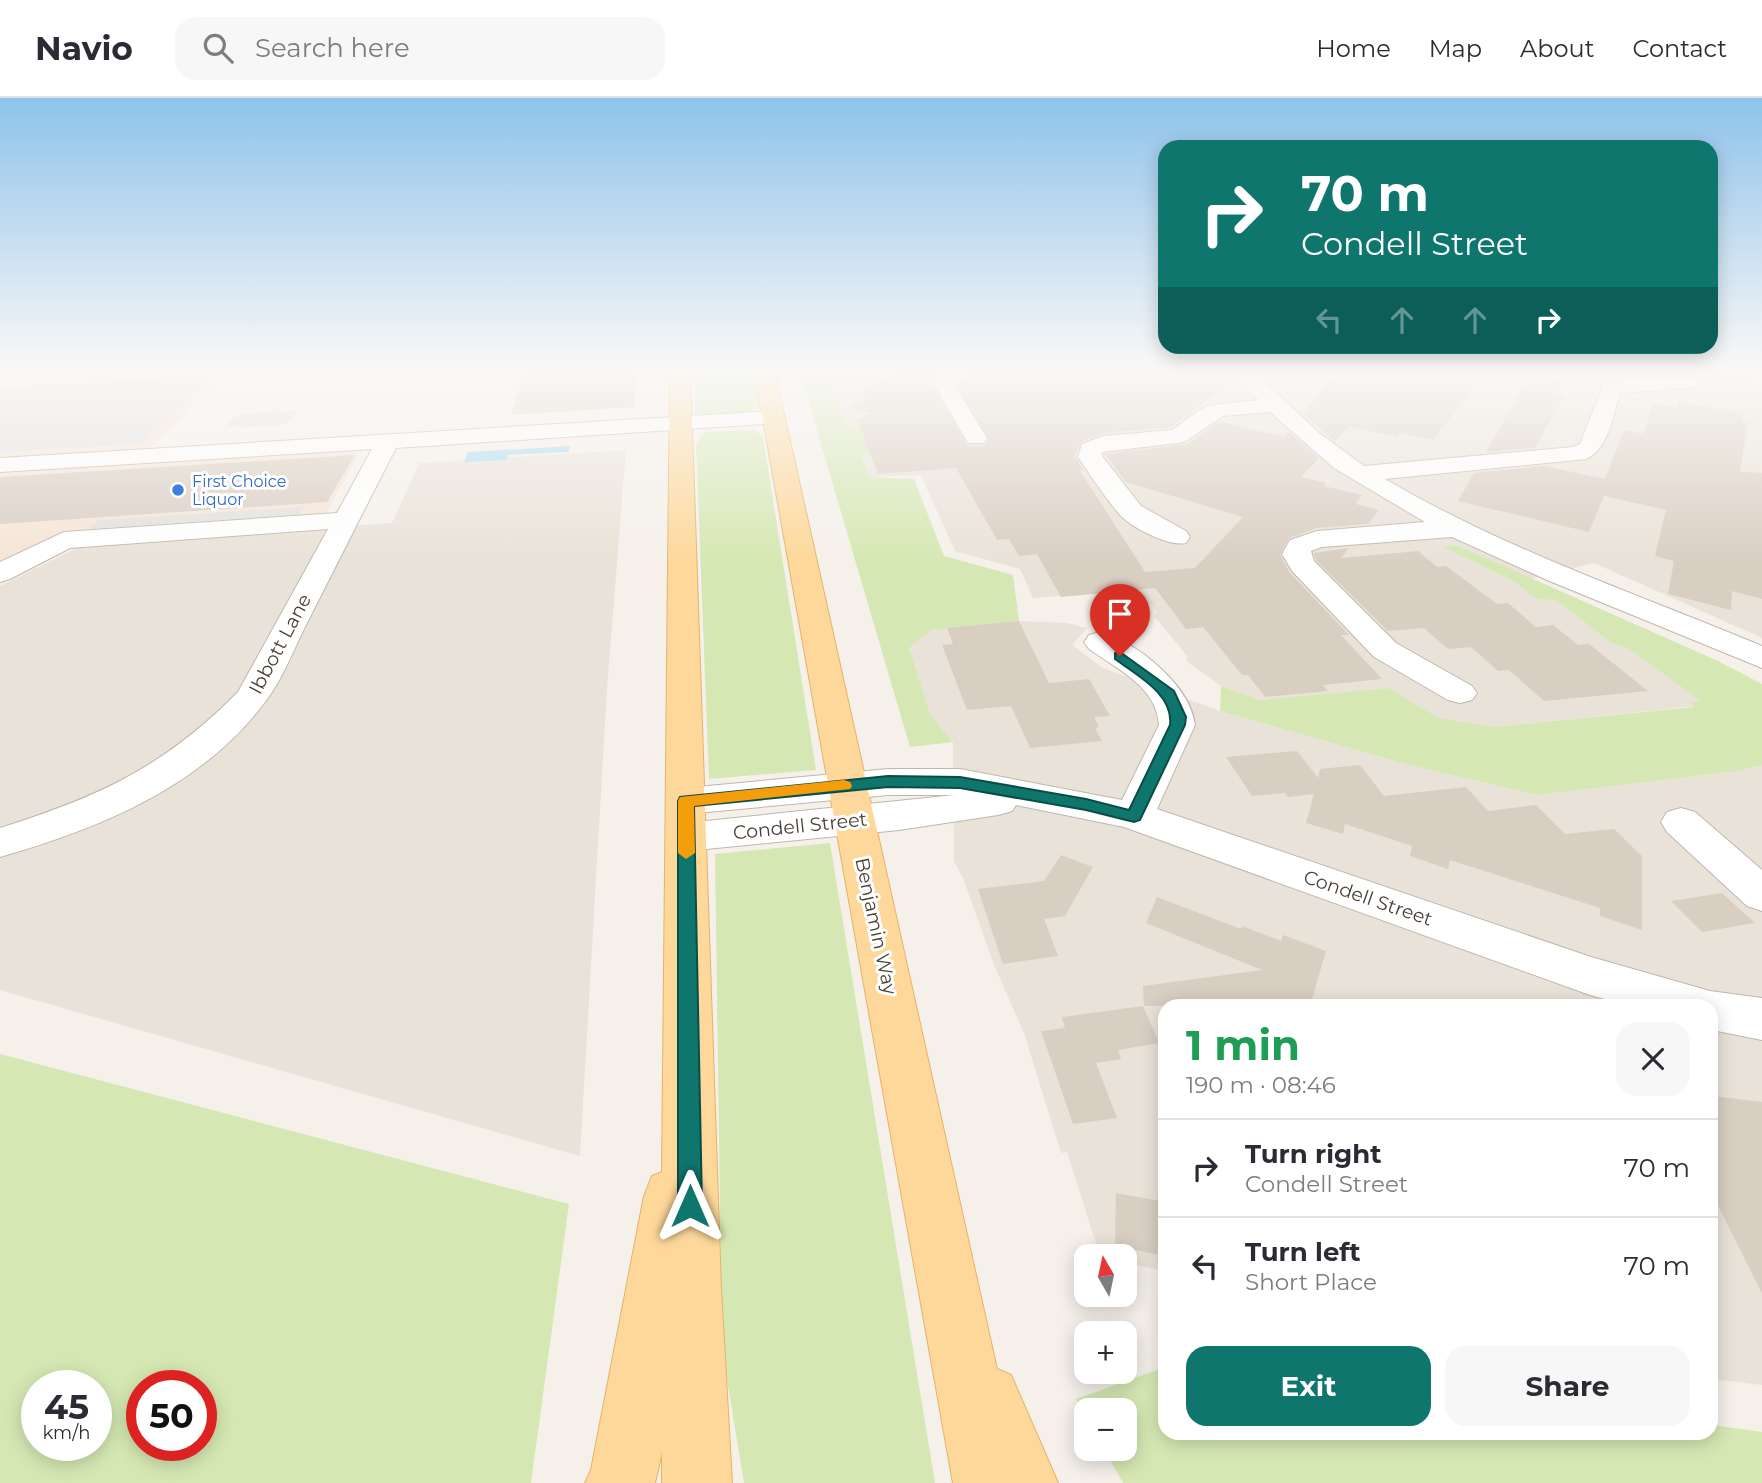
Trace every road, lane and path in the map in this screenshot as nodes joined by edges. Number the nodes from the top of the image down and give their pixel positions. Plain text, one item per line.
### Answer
1 (524, 434) edge
2 (681, 434) edge
3 (776, 434) edge
4 (973, 434) edge
5 (1182, 434) edge
6 (1305, 434) edge
7 (1595, 434) edge
8 (976, 438) dead end
9 (388, 442) junction
10 (0, 465) edge
11 (1359, 474) junction
12 (346, 520) junction
13 (1458, 528) junction
14 (1176, 537) dead end
15 (0, 573) edge
16 (1100, 642) dead end
17 (1755, 647) edge
18 (1460, 692) dead end
19 (851, 803) junction
20 (1134, 816) junction
21 (686, 819) junction
22 (1681, 822) dead end
23 (0, 843) edge
24 (1762, 895) edge
25 (1590, 991) edge
26 (1647, 999) edge
27 (1718, 1011) edge
28 (1762, 1019) edge
29 (689, 1097) junction
30 (957, 1321) junction
31 (620, 1483) edge
32 (697, 1483) edge
33 (988, 1483) edge
34 (1023, 1483) edge

1 - 9 street
2 - 21 main road
3 - 19 main road, Benjamin Way
4 - 8 street
5 - 14 street
6 - 11 street
7 - 11 street
9 - 10 street
9 - 12 street, Ibbott Lane
11 - 13 street
12 - 15 street
12 - 23 street, Ibbott Lane
13 - 17 street
13 - 18 street
16 - 20 street
19 - 20 street, Condell Street
19 - 21 street, Condell Street
19 - 30 main road, Benjamin Way
20 - 25 street, Condell Street
21 - 29 main road
22 - 24 street
25 - 26 street, Condell Street
27 - 28 street
29 - 31 main road
29 - 32 main road
30 - 33 main road, Benjamin Way
30 - 34 main road

